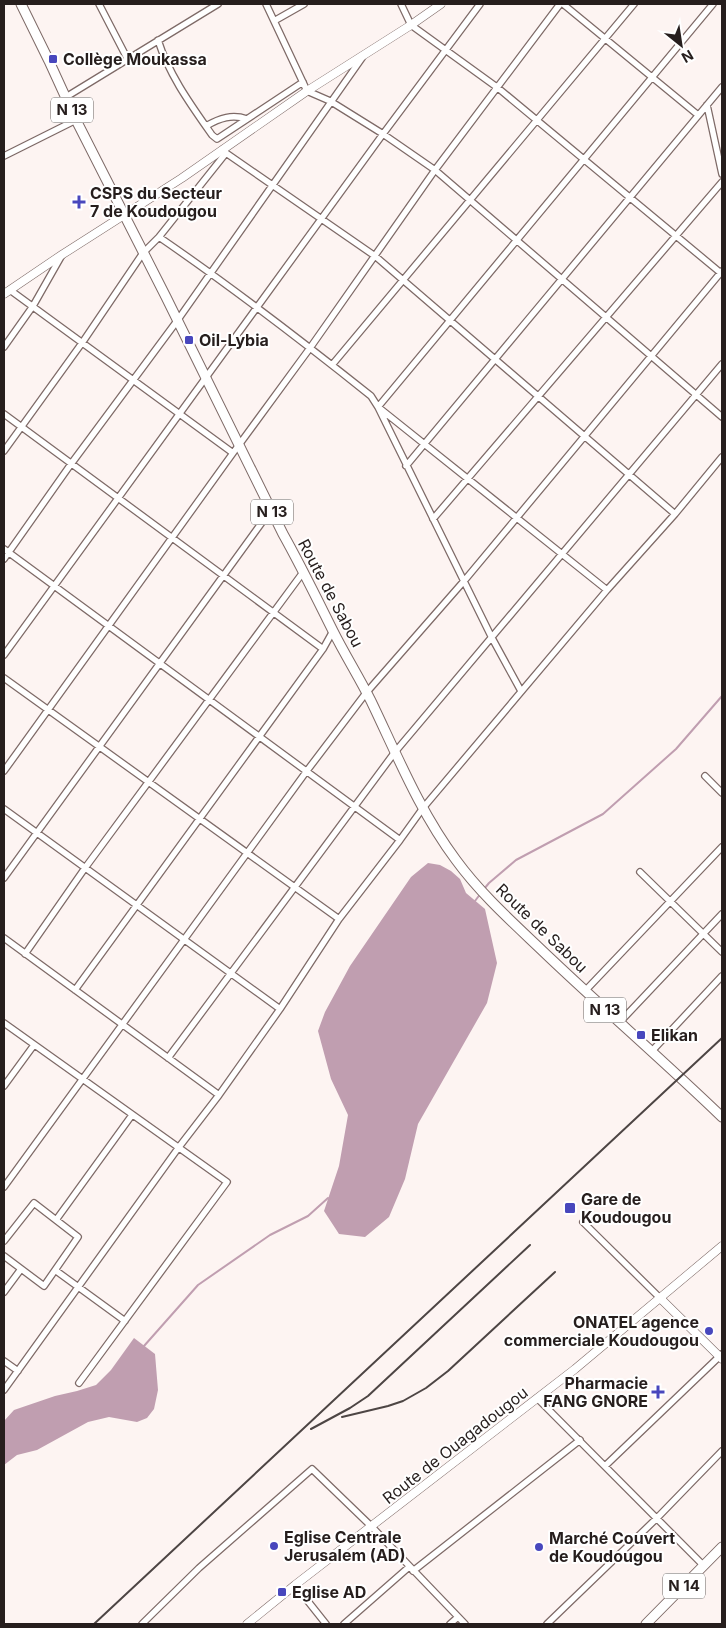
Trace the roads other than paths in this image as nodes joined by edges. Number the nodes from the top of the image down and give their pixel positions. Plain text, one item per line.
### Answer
1 (21, 4) edge
2 (99, 4) edge
3 (218, 4) edge
4 (266, 4) edge
5 (304, 4) edge
6 (401, 4) edge
7 (441, 4) edge
8 (480, 4) edge
9 (562, 4) edge
10 (634, 4) edge
11 (713, 4) edge
12 (274, 21) junction
13 (411, 25) junction
14 (605, 38) junction
15 (158, 40) junction
16 (445, 50) junction
17 (364, 54) junction
18 (126, 58) junction
19 (652, 77) junction
20 (303, 82) junction
21 (722, 87) edge
22 (498, 88) junction
23 (307, 91) junction
24 (66, 97) junction
25 (330, 101) junction
26 (707, 105) junction
27 (698, 115) junction
28 (76, 120) junction
29 (247, 120) junction
30 (537, 120) junction
31 (206, 126) junction
32 (383, 134) junction
33 (225, 151) junction
34 (4, 156) edge
35 (584, 159) junction
36 (435, 170) junction
37 (722, 174) edge
38 (722, 182) edge
39 (272, 185) junction
40 (630, 197) junction
41 (470, 200) junction
42 (125, 215) junction
43 (321, 219) junction
44 (676, 236) junction
45 (159, 237) junction
46 (517, 240) junction
47 (143, 253) junction
48 (64, 254) junction
49 (374, 256) junction
50 (211, 272) junction
51 (722, 273) edge
52 (562, 279) junction
53 (404, 280) junction
54 (7, 292) edge
55 (33, 306) junction
56 (258, 308) junction
57 (606, 317) junction
58 (450, 320) junction
59 (177, 321) junction
60 (82, 343) junction
61 (4, 347) edge
62 (310, 348) junction
63 (651, 356) junction
64 (496, 359) junction
65 (722, 364) edge
66 (332, 365) junction
67 (205, 379) junction
68 (134, 380) junction
69 (696, 395) junction
70 (539, 396) junction
71 (378, 407) junction
72 (4, 414) edge
73 (179, 414) junction
74 (722, 417) edge
75 (21, 427) junction
76 (585, 436) junction
77 (425, 444) junction
78 (236, 449) junction
79 (4, 451) edge
80 (722, 457) edge
81 (71, 464) junction
82 (406, 466) junction
83 (629, 474) junction
84 (468, 478) junction
85 (118, 499) junction
86 (271, 510) junction
87 (675, 514) junction
88 (517, 518) junction
89 (433, 519) junction
90 (172, 538) junction
91 (6, 551) edge
92 (562, 554) junction
93 (4, 559) edge
94 (304, 571) junction
95 (223, 576) junction
96 (464, 581) junction
97 (54, 586) junction
98 (606, 590) junction
99 (273, 613) junction
100 (108, 626) junction
101 (333, 631) junction
102 (492, 638) junction
103 (322, 649) junction
104 (4, 655) edge
105 (160, 664) junction
106 (4, 678) edge
107 (521, 691) junction
108 (366, 693) junction
109 (209, 700) junction
110 (48, 710) junction
111 (259, 736) junction
112 (99, 746) junction
113 (395, 752) junction
114 (4, 771) edge
115 (306, 772) junction
116 (706, 776) dead end
117 (149, 782) junction
118 (722, 793) edge
119 (355, 807) junction
120 (422, 808) junction
121 (4, 809) edge
122 (199, 818) junction
123 (36, 833) junction
124 (400, 840) junction
125 (722, 847) edge
126 (247, 853) junction
127 (86, 868) junction
128 (640, 872) dead end
129 (4, 878) edge
130 (295, 887) junction
131 (670, 902) junction
132 (136, 905) junction
133 (722, 914) edge
134 (339, 919) junction
135 (704, 934) junction
136 (4, 938) edge
137 (184, 940) junction
138 (722, 952) edge
139 (25, 954) junction
140 (231, 974) junction
141 (722, 976) edge
142 (75, 990) junction
143 (585, 991) junction
144 (280, 1009) junction
145 (4, 1023) edge
146 (619, 1023) junction
147 (122, 1024) junction
148 (34, 1044) junction
149 (651, 1052) junction
150 (168, 1058) junction
151 (82, 1079) junction
152 (4, 1086) edge
153 (219, 1095) junction
154 (132, 1115) junction
155 (722, 1117) edge
156 (179, 1147) junction
157 (4, 1187) edge
158 (56, 1220) junction
159 (583, 1222) dead end
160 (6, 1234) edge
161 (4, 1241) edge
162 (722, 1246) edge
163 (4, 1256) edge
164 (21, 1269) junction
165 (55, 1270) junction
166 (79, 1287) junction
167 (4, 1292) edge
168 (660, 1298) junction
169 (125, 1321) junction
170 (721, 1357) edge
171 (4, 1361) edge
172 (18, 1371) junction
173 (78, 1383) dead end
174 (4, 1390) edge
175 (537, 1398) junction
176 (580, 1440) junction
177 (722, 1452) edge
178 (605, 1466) junction
179 (657, 1518) junction
180 (372, 1527) junction
181 (722, 1548) edge
182 (704, 1566) junction
183 (411, 1569) junction
184 (295, 1586) junction
185 (458, 1617) junction
186 (142, 1624) edge
187 (247, 1624) edge
188 (326, 1624) edge
189 (344, 1624) edge
190 (450, 1624) edge
191 (465, 1624) edge
192 (547, 1624) edge
193 (646, 1624) edge

1 - 24 main road, Route de Sabou / N 13
2 - 18 street
3 - 15 street
4 - 12 street
5 - 12 street
6 - 13 street
7 - 13 street
8 - 16 street
9 - 14 street
9 - 22 street
10 - 14 street
11 - 19 street
12 - 20 street
13 - 16 street
13 - 17 street
14 - 19 street
14 - 30 street
15 - 18 street
15 - 31 street
16 - 22 street
16 - 32 street
17 - 23 street
17 - 25 street
18 - 24 street
19 - 27 street
19 - 35 street
20 - 23 street
20 - 29 street
21 - 26 street
22 - 30 street
22 - 36 street
23 - 25 street
23 - 33 street
24 - 28 main road, Route de Sabou / N 13
25 - 32 street
25 - 39 street
26 - 27 street
26 - 37 street
27 - 40 street
28 - 34 street
28 - 42 main road, Route de Sabou / N 13
29 - 31 street
29 - 31 street
30 - 35 street
30 - 41 street
32 - 36 street
32 - 43 street
33 - 39 street
33 - 42 street
33 - 45 street
35 - 40 street
35 - 46 street
36 - 41 street
36 - 49 street
38 - 44 street
39 - 43 street
39 - 50 street
40 - 44 street
40 - 52 street
41 - 46 street
41 - 53 street
42 - 47 main road, Route de Sabou / N 13
42 - 48 street
43 - 49 street
43 - 56 street
44 - 51 street
44 - 57 street
45 - 47 street
45 - 50 street
46 - 52 street
46 - 58 street
47 - 59 main road, Route de Sabou / N 13
47 - 60 street
48 - 54 street
48 - 55 street
49 - 53 street
49 - 62 street
50 - 56 street
50 - 59 street
51 - 63 street
52 - 57 street
52 - 64 street
53 - 58 street
53 - 66 street
54 - 55 street
55 - 60 street
55 - 61 street
56 - 62 street
56 - 67 street
57 - 63 street
57 - 70 street
58 - 64 street
58 - 71 street
59 - 67 main road, Route de Sabou / N 13
59 - 68 street
60 - 68 street
60 - 75 street
62 - 66 street
62 - 78 street
63 - 69 street
63 - 76 street
64 - 70 street
64 - 77 street
65 - 69 street
66 - 71 street
67 - 73 street
67 - 78 main road, Route de Sabou / N 13
68 - 73 street
68 - 81 street
69 - 74 street
69 - 83 street
70 - 76 street
70 - 84 street
71 - 77 street
71 - 82 street
72 - 75 street
73 - 78 street
73 - 85 street
75 - 79 street
75 - 81 street
76 - 83 street
76 - 88 street
77 - 82 street
77 - 84 street
78 - 86 main road, Route de Sabou / N 13
78 - 90 street
80 - 87 street
81 - 85 street
81 - 91 street
82 - 89 street
83 - 87 street
83 - 92 street
84 - 88 street
84 - 89 street
85 - 90 street
85 - 97 street
86 - 94 main road, Route de Sabou / N 13
86 - 95 street
87 - 98 street
88 - 92 street
88 - 96 street
89 - 96 street
90 - 95 street
90 - 100 street
91 - 93 street
91 - 97 street
92 - 98 street
92 - 102 street
94 - 99 street
94 - 101 main road, Route de Sabou / N 13
95 - 99 street
95 - 105 street
96 - 102 street
96 - 108 street
97 - 100 street
97 - 104 street
98 - 107 street
99 - 103 street
99 - 109 street
100 - 105 street
100 - 110 street
101 - 103 street
101 - 108 main road, Route de Sabou / N 13
102 - 107 street
102 - 113 street
103 - 111 street
105 - 109 street
105 - 112 street
106 - 110 street
107 - 120 street
108 - 113 main road, Route de Sabou / N 13
108 - 115 street
109 - 111 street
109 - 117 street
110 - 112 street
110 - 114 street
111 - 115 street
111 - 122 street
112 - 117 street
112 - 123 street
113 - 119 street
113 - 120 main road, Route de Sabou / N 13
115 - 119 street
115 - 126 street
116 - 118 street
117 - 122 street
117 - 127 street
119 - 124 street
119 - 130 street
120 - 124 street
120 - 143 main road, Route de Sabou / N 13
121 - 123 street
122 - 126 street
122 - 132 street
123 - 127 street
123 - 129 street
124 - 134 street
125 - 131 street
126 - 130 street
126 - 137 street
127 - 132 street
127 - 139 street
128 - 131 street
130 - 134 street
130 - 140 street
131 - 135 street
131 - 143 street
132 - 137 street
132 - 142 street
133 - 135 street
134 - 144 street
135 - 138 street
135 - 146 street
136 - 139 street
137 - 140 street
137 - 147 street
139 - 142 street
140 - 144 street
140 - 150 street
141 - 149 street
142 - 147 street
143 - 146 main road, Route de Sabou / N 13
144 - 153 street
145 - 148 street
146 - 149 main road, Route de Sabou / N 13
147 - 150 street
147 - 151 street
148 - 151 street
148 - 152 street
149 - 155 main road, Route de Sabou / N 13
150 - 153 street
151 - 154 street
151 - 157 street
153 - 156 street
154 - 156 street
154 - 158 street
156 - 166 street
156 - 169 street
158 - 160 street
158 - 165 street
159 - 168 street
160 - 161 street
162 - 168 street, Route de Ouagadougou
163 - 164 street
164 - 165 street
164 - 167 street
165 - 166 street
166 - 169 street
166 - 172 street
168 - 170 street
168 - 175 street, Route de Ouagadougou
169 - 173 street
170 - 178 street
171 - 172 street
172 - 174 street
175 - 176 street
175 - 180 street, Route de Ouagadougou
176 - 178 street
176 - 183 street
177 - 179 street
178 - 179 street
179 - 182 street
179 - 192 street
180 - 183 street
180 - 184 street, Route de Ouagadougou
180 - 186 street
181 - 182 main road, N 14
182 - 193 main road, N 14
183 - 185 street
183 - 189 street
184 - 187 street, Route de Ouagadougou
184 - 188 street
185 - 190 street
185 - 191 street

